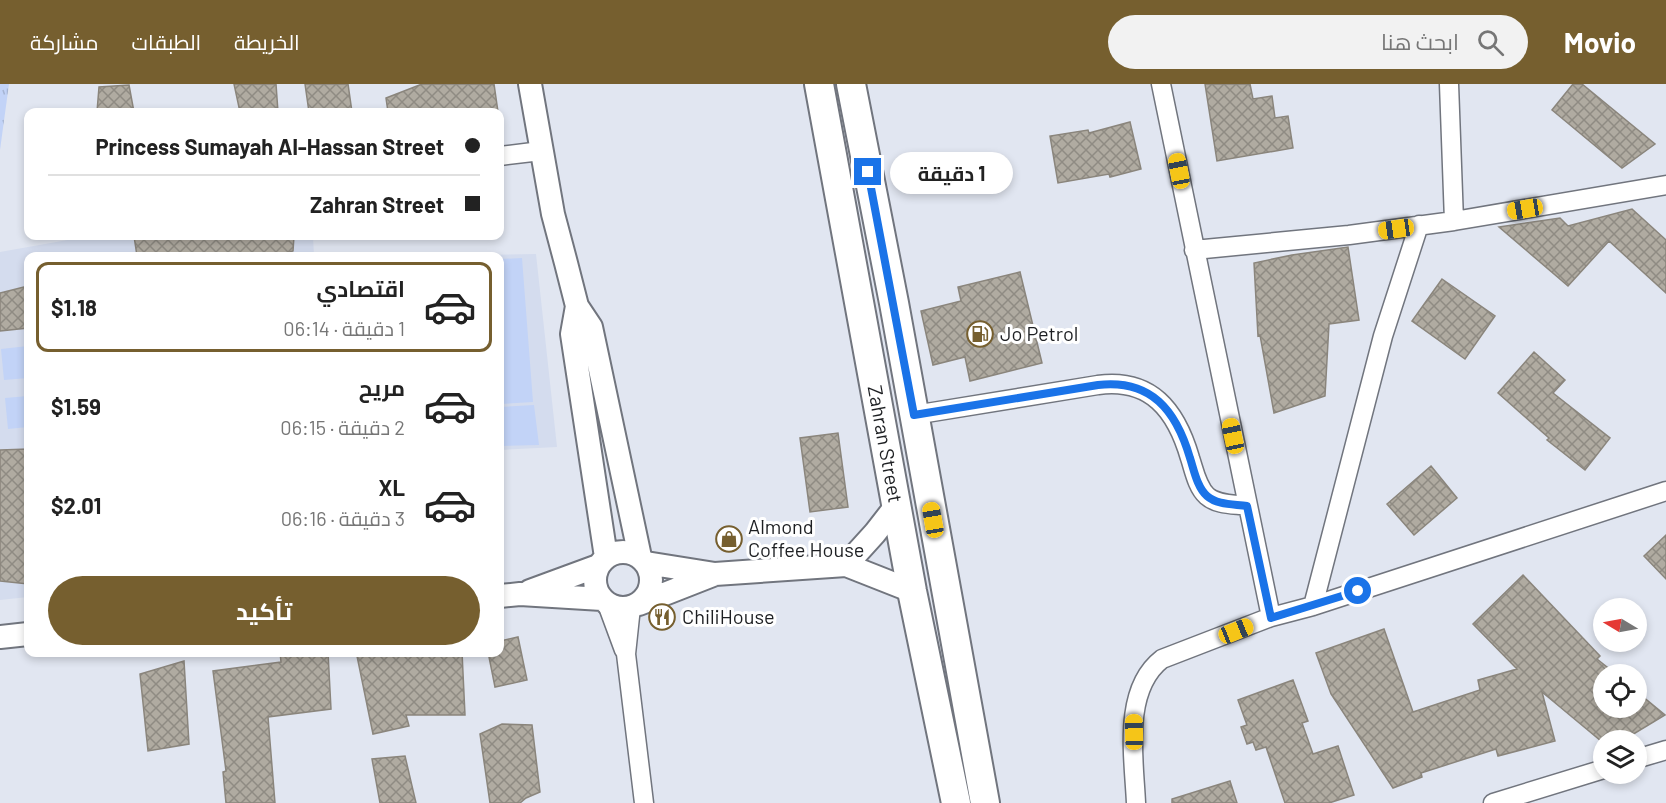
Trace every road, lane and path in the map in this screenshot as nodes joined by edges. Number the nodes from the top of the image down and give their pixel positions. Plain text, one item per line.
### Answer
1 (530, 84) edge
2 (819, 84) edge
3 (851, 84) edge
4 (1161, 84) edge
5 (1449, 84) edge
6 (541, 151) junction
7 (504, 156) edge
8 (1666, 185) edge
9 (1454, 220) junction
10 (1419, 225) junction
11 (1194, 250) junction
12 (577, 306) junction
13 (914, 415) junction
14 (1666, 491) edge
15 (896, 506) junction
16 (1247, 506) junction
17 (643, 560) junction
18 (602, 562) junction
19 (846, 565) junction
20 (715, 574) junction
21 (912, 591) junction
22 (510, 595) edge
23 (604, 602) junction
24 (635, 606) junction
25 (1313, 606) junction
26 (1271, 618) junction
27 (24, 634) edge
28 (0, 637) edge
29 (626, 654) junction
30 (1666, 750) edge
31 (1647, 756) edge
32 (1593, 772) edge
33 (644, 803) edge
34 (956, 803) edge
35 (985, 803) edge
36 (1136, 803) edge
37 (1493, 803) edge

1 - 6 street
2 - 15 main road, Zahran Street
3 - 13 main road, Zahran Street
4 - 11 street
5 - 9 street
6 - 7 street
6 - 12 street
8 - 9 street
9 - 10 street
10 - 11 street
10 - 25 street
11 - 16 street
12 - 17 street
12 - 18 street
13 - 16 street
13 - 35 main road, Zahran Street
14 - 25 street
15 - 19 street
15 - 21 main road, Zahran Street
16 - 26 street
17 - 18 street
17 - 20 street
17 - 24 street
18 - 22 street
18 - 23 street
19 - 20 street
19 - 21 street
20 - 24 street
21 - 34 main road, Zahran Street
22 - 23 street
23 - 24 street
23 - 29 street
24 - 29 street
25 - 26 street
26 - 36 street
27 - 28 street
29 - 33 street
30 - 31 street
32 - 37 street

